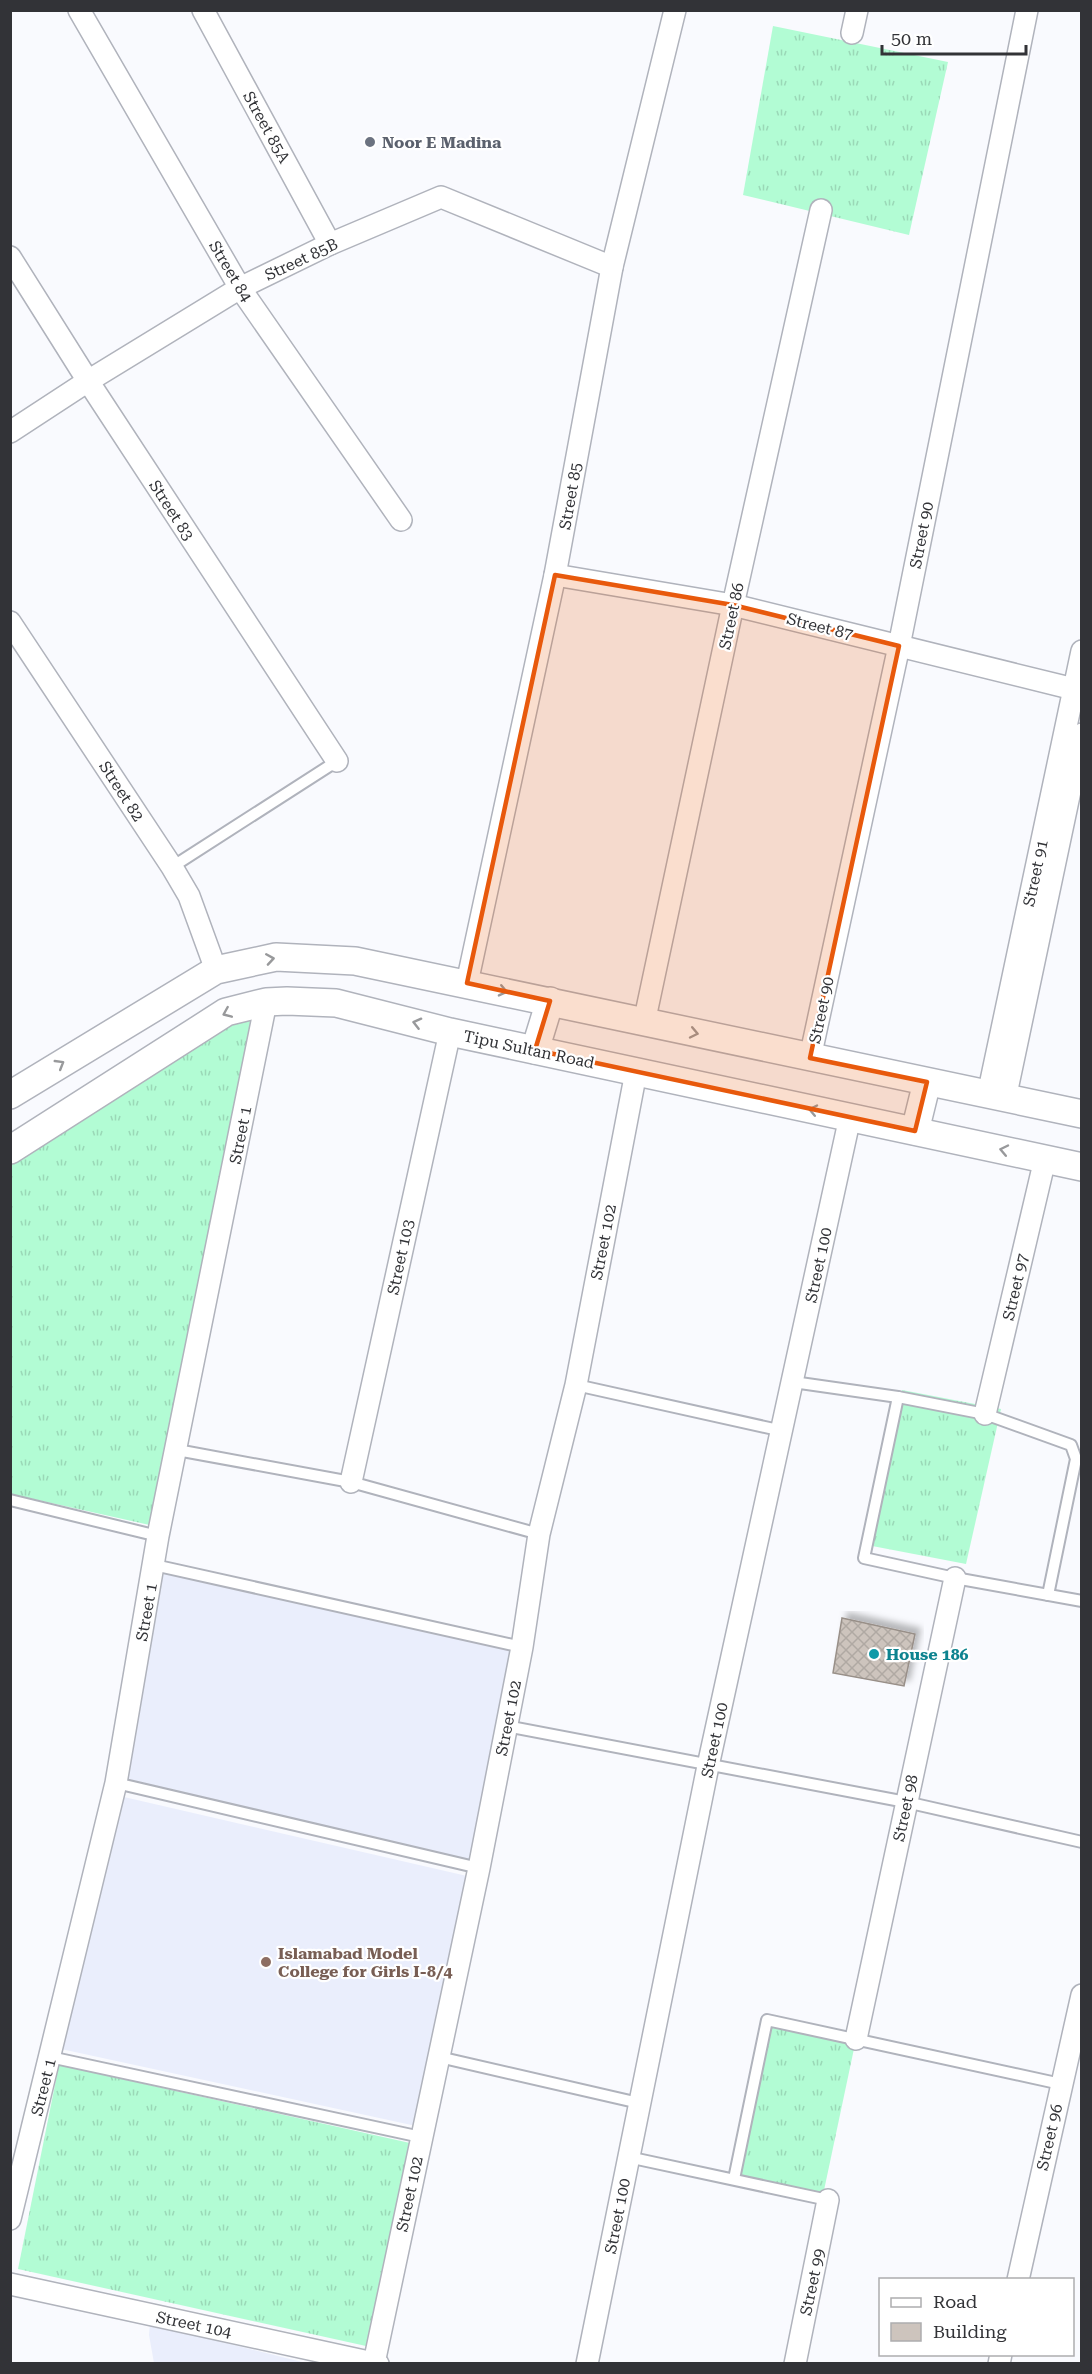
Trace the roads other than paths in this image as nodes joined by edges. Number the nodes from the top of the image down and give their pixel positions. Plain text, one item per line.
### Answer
1 (79, 10) edge
2 (203, 10) edge
3 (675, 10) edge
4 (858, 10) edge
5 (1027, 10) edge
6 (852, 33) dead end
7 (821, 210) dead end
8 (330, 244) junction
9 (10, 257) edge
10 (612, 267) junction
11 (240, 288) junction
12 (88, 381) junction
13 (10, 432) edge
14 (401, 520) dead end
15 (555, 575) junction
16 (734, 604) junction
17 (10, 622) edge
18 (898, 646) junction
19 (1082, 651) edge
20 (1078, 690) edge
21 (1082, 734) edge
22 (337, 761) joint
23 (172, 867) junction
24 (216, 970) junction
25 (467, 983) junction
26 (550, 1001) junction
27 (266, 1002) junction
28 (644, 1023) junction
29 (450, 1032) junction
30 (535, 1050) junction
31 (810, 1058) junction
32 (636, 1072) junction
33 (927, 1082) junction
34 (15, 1083) edge
35 (996, 1097) junction
36 (1082, 1114) edge
37 (850, 1118) junction
38 (915, 1131) junction
39 (10, 1150) edge
40 (1045, 1159) junction
41 (1082, 1167) edge
42 (793, 1382) junction
43 (576, 1385) junction
44 (898, 1398) junction
45 (985, 1414) junction
46 (783, 1431) junction
47 (177, 1450) junction
48 (351, 1482) junction
49 (10, 1500) edge
50 (539, 1534) junction
51 (158, 1536) junction
52 (154, 1565) junction
53 (955, 1578) junction
54 (1048, 1595) junction
55 (1082, 1601) edge
56 (522, 1647) junction
57 (506, 1726) junction
58 (708, 1766) junction
59 (116, 1783) junction
60 (906, 1802) junction
61 (1082, 1842) edge
62 (478, 1868) junction
63 (1082, 1995) edge
64 (856, 2039) junction
65 (50, 2057) junction
66 (439, 2057) junction
67 (1061, 2084) junction
68 (639, 2103) junction
69 (421, 2138) junction
70 (628, 2157) junction
71 (734, 2179) junction
72 (828, 2200) joint
73 (10, 2219) edge
74 (1018, 2278) edge
75 (10, 2284) edge
76 (376, 2363) edge
77 (587, 2364) edge
78 (795, 2364) edge

1 - 11 street, Street 84
2 - 8 street, Street 85A
3 - 10 street, Street 85
4 - 6 street
5 - 18 street, Street 90
7 - 16 street, Street 86
8 - 10 street, Street 85B
8 - 11 street, Street 85B
9 - 12 street, Street 83
10 - 15 street, Street 85
11 - 12 street, Street 85B
11 - 14 street, Street 84
12 - 13 street, Street 85B
12 - 22 street, Street 83
15 - 16 street, Street 87
15 - 25 street, Street 85
16 - 18 street, Street 87
16 - 28 street, Street 86
17 - 23 street, Street 82
18 - 20 street, Street 87
18 - 31 street, Street 90
19 - 20 street, Street 91
20 - 35 street, Street 91
21 - 35 street
22 - 23 lane
23 - 24 street, Street 82
24 -> 25 street
34 -> 24 street
25 -> 26 street
26 - 28 street
26 - 30 street
29 -> 27 street, Tipu Sultan Road
27 -> 39 street, Tipu Sultan Road
27 - 47 street, Street 1
28 -> 31 street
29 - 30 street, Tipu Sultan Road
29 - 48 street, Street 103
30 - 32 street, Tipu Sultan Road
31 - 33 street
37 -> 32 street, Tipu Sultan Road
32 - 43 street, Street 102
33 - 35 street
33 - 38 street
35 - 36 street
37 - 38 street, Tipu Sultan Road
37 - 42 street, Street 100
40 -> 38 street, Tipu Sultan Road
40 - 41 street, Tipu Sultan Road
40 - 45 street, Street 97
42 - 44 lane
42 - 46 street, Street 100
43 - 46 lane
43 - 50 street, Street 102
44 - 45 lane
44 - 53 lane
45 - 54 lane
46 - 58 street, Street 100
47 - 48 lane
47 - 51 street, Street 1
48 - 50 lane
49 - 51 lane
50 - 56 street, Street 102
51 - 52 street, Street 1
52 - 56 lane
52 - 59 street, Street 1
53 - 54 lane
53 - 60 street, Street 98
54 - 55 lane
56 - 57 street, Street 102
57 - 58 lane
57 - 62 street, Street 102
58 - 60 lane
58 - 68 street, Street 100
59 - 62 lane
59 - 65 street, Street 1
60 - 61 lane
60 - 64 street, Street 98
62 - 66 street, Street 102
63 - 67 street, Street 96
64 - 67 lane
64 - 71 lane
65 - 69 lane
65 - 73 street, Street 1
66 - 68 lane
66 - 69 street, Street 102
67 - 74 street, Street 96
68 - 70 street, Street 100
69 - 76 street, Street 102
70 - 71 lane
70 - 77 street, Street 100
71 - 72 lane
72 - 78 street, Street 99
75 - 76 street, Street 104

